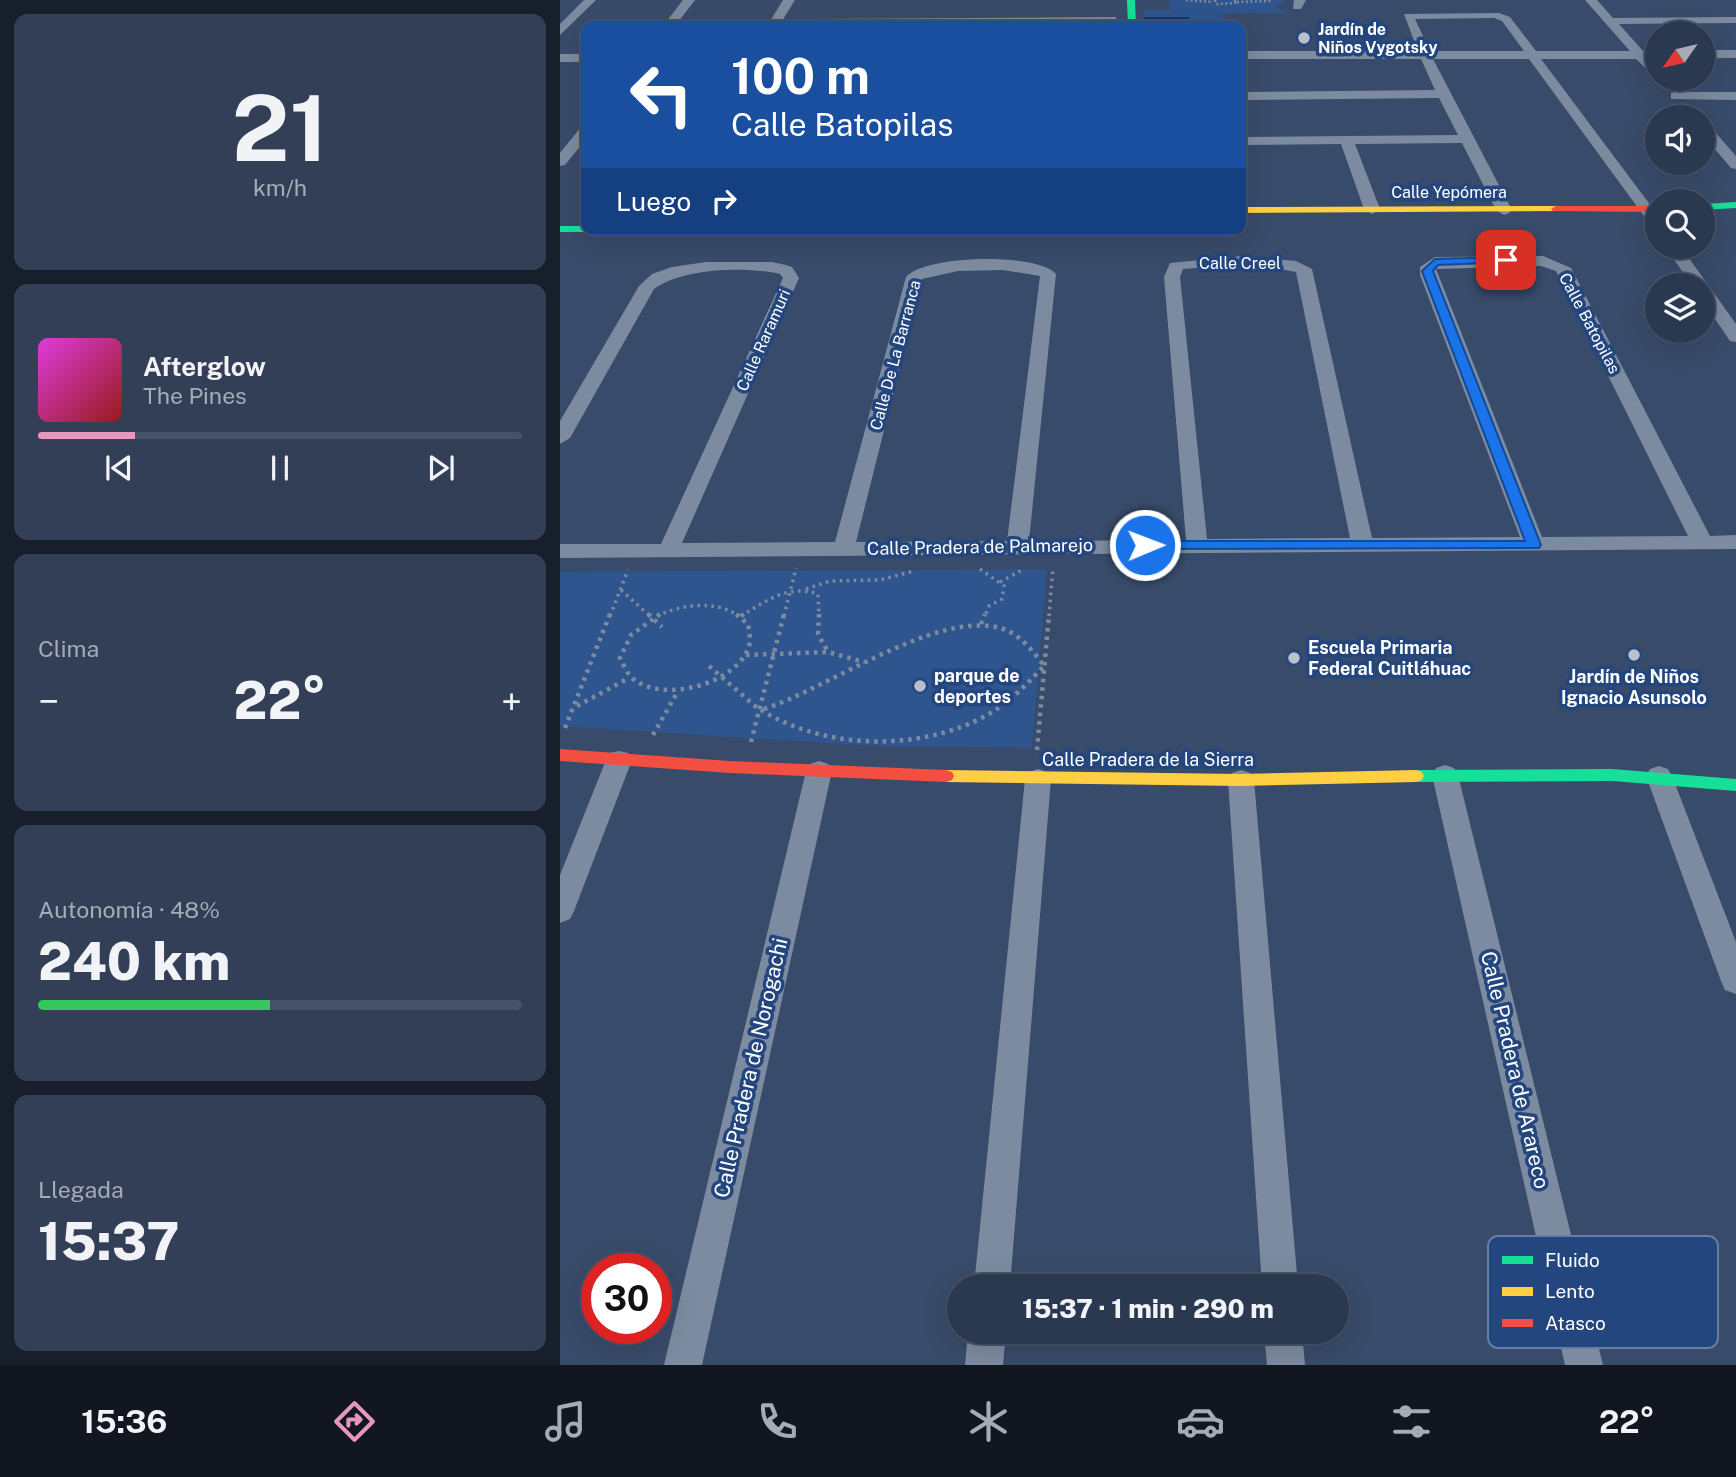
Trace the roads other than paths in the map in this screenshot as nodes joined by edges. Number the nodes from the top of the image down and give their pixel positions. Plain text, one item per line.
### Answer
1 (590, 0) edge
2 (689, 0) edge
3 (789, 0) edge
4 (1111, 0) edge
5 (1131, 0) edge
6 (1591, 0) edge
7 (1399, 6) dead end
8 (1437, 9) dead end
9 (1736, 20) edge
10 (673, 21) edge
11 (776, 21) edge
12 (1112, 21) edge
13 (1132, 21) edge
14 (1609, 21) junction
15 (560, 31) edge
16 (1530, 54) junction
17 (1715, 54) edge
18 (1736, 54) edge
19 (1246, 55) edge
20 (1425, 55) junction
21 (1639, 55) junction
22 (1645, 55) edge
23 (560, 58) edge
24 (581, 58) edge
25 (1645, 62) edge
26 (1671, 91) edge
27 (1443, 94) junction
28 (1246, 96) edge
29 (1736, 96) edge
30 (581, 136) edge
31 (1469, 139) junction
32 (1346, 140) junction
33 (1246, 141) edge
34 (1715, 141) edge
35 (1717, 143) junction
36 (1736, 143) edge
37 (560, 162) edge
38 (1736, 165) edge
39 (1645, 201) edge
40 (1736, 205) edge
41 (1715, 206) edge
42 (1372, 209) junction
43 (1645, 209) edge
44 (1246, 210) edge
45 (1504, 210) junction
46 (560, 215) edge
47 (581, 215) edge
48 (1736, 221) edge
49 (1715, 222) edge
50 (1645, 224) edge
51 (1246, 226) edge
52 (560, 229) edge
53 (581, 229) edge
54 (1715, 307) edge
55 (1736, 337) edge
56 (560, 438) edge
57 (1702, 542) junction
58 (1736, 542) edge
59 (1362, 543) junction
60 (1197, 545) junction
61 (1534, 545) junction
62 (1017, 547) junction
63 (844, 548) junction
64 (668, 549) junction
65 (560, 551) edge
66 (560, 755) edge
67 (619, 760) junction
68 (1037, 768) junction
69 (819, 771) junction
70 (1445, 775) junction
71 (1659, 776) junction
72 (1241, 780) junction
73 (1736, 785) edge
74 (560, 911) edge
75 (1736, 981) edge
76 (1554, 1236) edge
77 (993, 1274) edge
78 (1279, 1274) edge
79 (986, 1344) edge
80 (1284, 1344) edge
81 (683, 1365) edge
82 (984, 1365) edge
83 (1286, 1365) edge

1 - 15 street
2 - 10 street
3 - 11 street
4 - 12 main road
5 - 13 main road
6 - 14 street
7 - 8 street
9 - 14 street
14 - 21 street
16 - 20 street
16 - 20 street
16 - 21 street
16 - 39 street
17 - 18 street
19 - 20 street
20 - 27 street
21 - 22 street
21 - 25 street
23 - 24 street
26 - 29 street
27 - 28 street
27 - 31 street
30 - 37 street
31 - 32 street
31 - 45 street
32 - 33 street
32 - 42 street
34 - 35 street
35 - 36 street
35 - 38 street
40 - 41 main road
42 - 44 main road, Calle Yepómera
42 - 45 main road, Calle Yepómera
43 - 45 main road, Calle Yepómera
46 - 47 main road
48 - 49 main road
50 - 51 main road, Calle Yepómera
52 - 53 main road
54 - 55 street
56 - 64 street, Calle Raramuri
57 - 58 street, Calle Pradera de Palmarejo
57 - 61 street, Calle Pradera de Palmarejo
57 - 61 street, Calle Batopilas
59 - 60 street, Calle Pradera de Palmarejo
59 - 60 street, Calle Creel
59 - 61 street, Calle Pradera de Palmarejo
60 - 62 street, Calle Pradera de Palmarejo
62 - 63 street, Calle Pradera de Palmarejo
62 - 63 street, Calle De La Barranca
63 - 64 street, Calle Pradera de Palmarejo
64 - 65 street, Calle Pradera de Palmarejo
66 - 67 main road, Calle Pradera de la Sierra
67 - 69 main road, Calle Pradera de la Sierra
67 - 74 street
68 - 69 main road, Calle Pradera de la Sierra
68 - 72 main road, Calle Pradera de la Sierra
68 - 77 street
69 - 81 street, Calle Pradera de Norogachi
70 - 71 main road, Calle Pradera de la Sierra
70 - 72 main road, Calle Pradera de la Sierra
70 - 76 street, Calle Pradera de Arareco
71 - 73 main road, Calle Pradera de la Sierra
71 - 75 street
72 - 78 street
79 - 82 street
80 - 83 street

